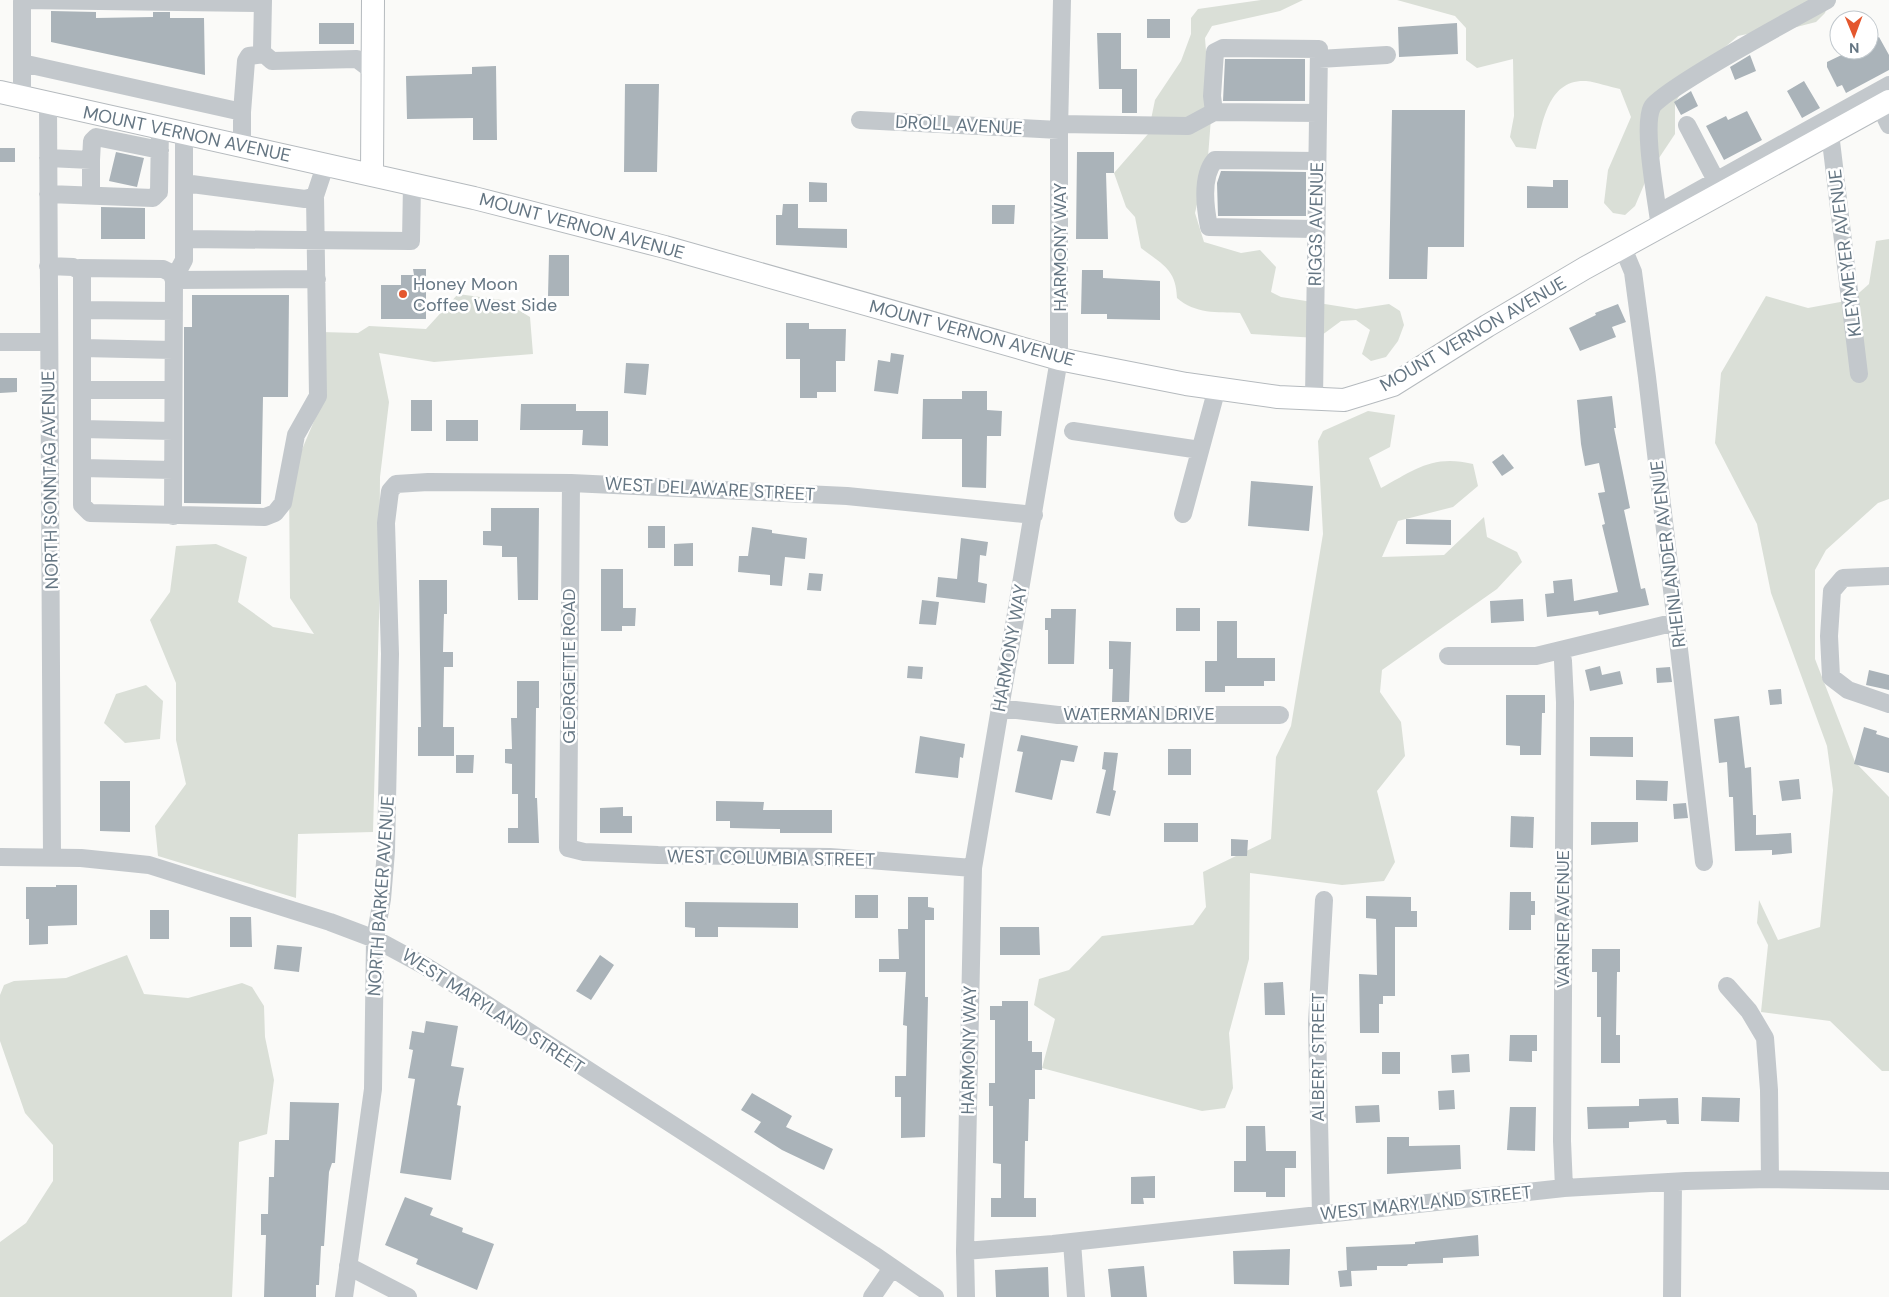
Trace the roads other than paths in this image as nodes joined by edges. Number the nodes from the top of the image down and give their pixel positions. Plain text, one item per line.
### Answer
1 (22, 0) edge
2 (373, 0) edge
3 (1062, 0) edge
4 (1826, 0) edge
5 (263, 2) edge
6 (264, 54) junction
7 (1319, 54) junction
8 (1387, 55) dead end
9 (22, 64) junction
10 (373, 70) junction
11 (1889, 84) edge
12 (0, 92) edge
13 (22, 98) junction
14 (48, 104) junction
15 (1886, 111) edge
16 (242, 112) junction
17 (1214, 112) junction
18 (1318, 113) junction
19 (860, 120) dead end
20 (1687, 125) dead end
21 (1059, 127) junction
22 (184, 133) junction
23 (1830, 133) junction
24 (160, 139) junction
25 (242, 146) junction
26 (48, 158) junction
27 (91, 160) junction
28 (1317, 161) junction
29 (328, 165) junction
30 (372, 174) junction
31 (184, 182) junction
32 (412, 184) junction
33 (1719, 187) junction
34 (48, 194) junction
35 (91, 196) junction
36 (316, 196) junction
37 (1659, 220) junction
38 (1316, 229) junction
39 (184, 239) junction
40 (316, 242) junction
41 (1623, 248) junction
42 (48, 266) junction
43 (79, 268) junction
44 (172, 277) junction
45 (317, 279) junction
46 (82, 310) junction
47 (174, 311) junction
48 (0, 342) edge
49 (48, 342) junction
50 (82, 348) junction
51 (173, 350) junction
52 (1059, 359) junction
53 (1859, 374) dead end
54 (1217, 388) junction
55 (82, 390) junction
56 (173, 390) junction
57 (1314, 400) junction
58 (82, 429) junction
59 (173, 431) junction
60 (1073, 431) dead end
61 (1200, 450) junction
62 (82, 468) junction
63 (173, 470) junction
64 (571, 483) junction
65 (389, 494) joint
66 (1183, 514) dead end
67 (1034, 515) junction
68 (173, 516) junction
69 (1889, 576) edge
70 (1676, 622) junction
71 (1561, 650) junction
72 (1448, 656) dead end
73 (1889, 704) edge
74 (999, 708) junction
75 (1280, 715) dead end
76 (570, 848) joint
77 (0, 857) edge
78 (52, 857) junction
79 (1704, 862) dead end
80 (973, 868) junction
81 (1324, 900) dead end
82 (375, 939) junction
83 (1727, 986) dead end
84 (1770, 1179) junction
85 (1889, 1181) edge
86 (1673, 1182) junction
87 (1564, 1188) junction
88 (1321, 1214) junction
89 (1072, 1242) junction
90 (965, 1251) junction
91 (348, 1266) junction
92 (892, 1268) junction
93 (344, 1297) edge
94 (408, 1297) edge
95 (872, 1297) edge
96 (934, 1297) edge
97 (966, 1297) edge
98 (1076, 1297) edge
99 (1672, 1297) edge

1 - 5 street
1 - 9 street
2 - 10 main road
3 - 21 street, HARMONY WAY
4 - 37 street
5 - 6 street
6 - 10 street
6 - 16 street
7 - 8 street
7 - 17 street
7 - 18 street, RIGGS AVENUE
9 - 13 street
9 - 16 street
10 - 30 main road
11 - 33 street
12 - 13 main road, MOUNT VERNON AVENUE
13 - 14 main road, MOUNT VERNON AVENUE
14 - 24 main road, MOUNT VERNON AVENUE
14 - 26 street, NORTH SONNTAG AVENUE
15 - 23 main road, MOUNT VERNON AVENUE
16 - 25 street
17 - 18 street
17 - 21 street, DROLL AVENUE
18 - 28 street, RIGGS AVENUE
19 - 21 street, DROLL AVENUE
20 - 33 street
21 - 52 street, HARMONY WAY
22 - 24 main road, MOUNT VERNON AVENUE
22 - 25 main road, MOUNT VERNON AVENUE
22 - 31 street
23 - 33 main road, MOUNT VERNON AVENUE
23 - 53 street, KLEYMEYER AVENUE
24 - 27 street
24 - 35 street
25 - 29 main road, MOUNT VERNON AVENUE
26 - 27 street
26 - 34 street, NORTH SONNTAG AVENUE
27 - 35 street
28 - 38 street, RIGGS AVENUE
28 - 38 street
29 - 30 main road, MOUNT VERNON AVENUE
29 - 36 street
30 - 32 main road, MOUNT VERNON AVENUE
31 - 36 street
31 - 39 street
32 - 40 street
32 - 52 main road, MOUNT VERNON AVENUE
33 - 37 main road, MOUNT VERNON AVENUE
34 - 35 street
34 - 42 street, NORTH SONNTAG AVENUE
36 - 40 street
37 - 41 main road, MOUNT VERNON AVENUE
38 - 57 street, RIGGS AVENUE
39 - 40 street
39 - 44 street
40 - 45 street
41 - 57 main road, MOUNT VERNON AVENUE
41 - 70 street, RHEINLANDER AVENUE
42 - 43 street
42 - 49 street, NORTH SONNTAG AVENUE
43 - 44 street
43 - 46 street
44 - 45 street
44 - 47 street
45 - 68 street
46 - 47 street
46 - 50 street
47 - 51 street
48 - 49 street
49 - 78 street, NORTH SONNTAG AVENUE
50 - 51 street
50 - 55 street
51 - 56 street
52 - 54 main road, MOUNT VERNON AVENUE
52 - 67 street, HARMONY WAY
54 - 57 main road, MOUNT VERNON AVENUE
54 - 61 street
55 - 56 street
55 - 58 street
56 - 59 street
58 - 59 street
58 - 62 street
59 - 63 street
60 - 61 street
61 - 66 street
62 - 63 street
62 - 68 street
63 - 68 street
64 - 65 street, WEST DELAWARE STREET
64 - 67 street, WEST DELAWARE STREET
64 - 76 street, GEORGETTE ROAD
65 - 82 street, NORTH BARKER AVENUE
67 - 74 street, HARMONY WAY
69 - 73 street
70 - 71 street
70 - 79 street, RHEINLANDER AVENUE
71 - 72 street
71 - 87 street, VARNER AVENUE
74 - 75 street, WATERMAN DRIVE
74 - 80 street, HARMONY WAY
76 - 80 street, WEST COLUMBIA STREET
77 - 78 street, WEST MARYLAND STREET
78 - 82 street, WEST MARYLAND STREET
80 - 90 street, HARMONY WAY
81 - 88 street, ALBERT STREET
82 - 91 street, NORTH BARKER AVENUE
82 - 92 street, WEST MARYLAND STREET
83 - 84 street
84 - 85 street, WEST MARYLAND STREET
84 - 86 street, WEST MARYLAND STREET
86 - 87 street, WEST MARYLAND STREET
86 - 99 street
87 - 88 street, WEST MARYLAND STREET
88 - 89 street, WEST MARYLAND STREET
89 - 90 street, WEST MARYLAND STREET
89 - 98 street
90 - 97 street, HARMONY WAY
91 - 93 street, NORTH BARKER AVENUE
91 - 94 street
92 - 95 street
92 - 96 street, WEST MARYLAND STREET

